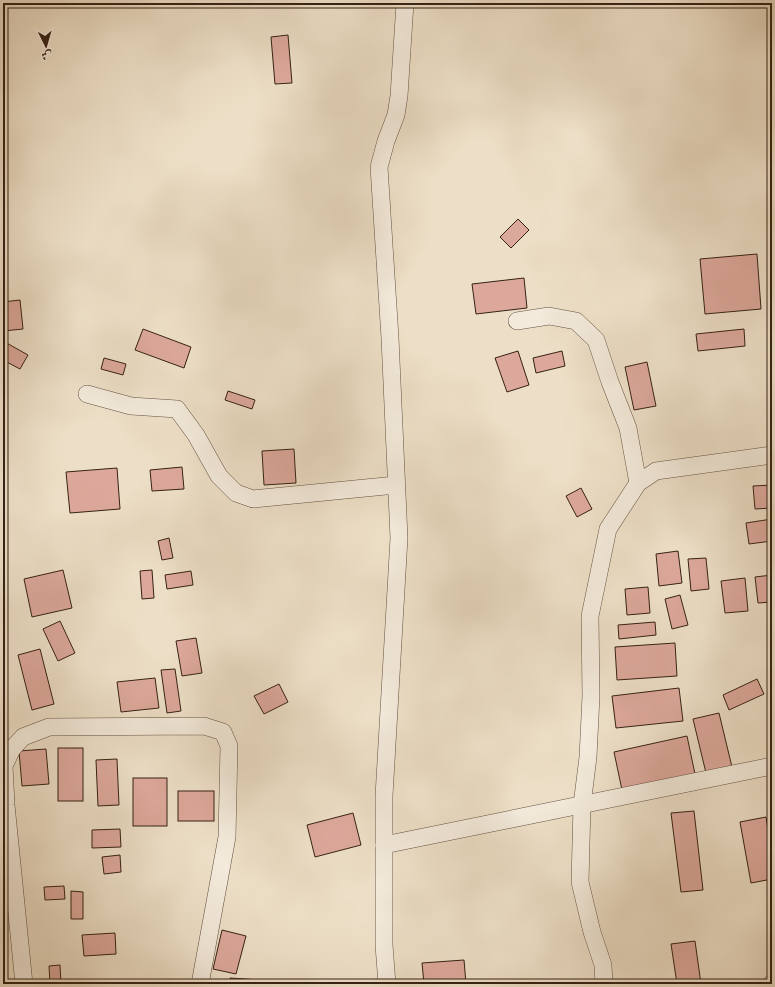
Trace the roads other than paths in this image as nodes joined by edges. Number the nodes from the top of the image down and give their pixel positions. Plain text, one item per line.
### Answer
1 (405, 3) edge
2 (517, 321) dead end
3 (87, 394) dead end
4 (772, 455) edge
5 (638, 483) junction
6 (396, 485) junction
7 (772, 766) edge
8 (582, 805) junction
9 (384, 845) junction
10 (24, 984) edge
11 (200, 984) edge
12 (386, 984) edge
13 (604, 984) edge

1 - 6 street
2 - 5 street
3 - 6 street
4 - 5 street
5 - 8 street
6 - 9 street
7 - 8 street
8 - 9 street
8 - 13 street
9 - 12 street
10 - 11 street

